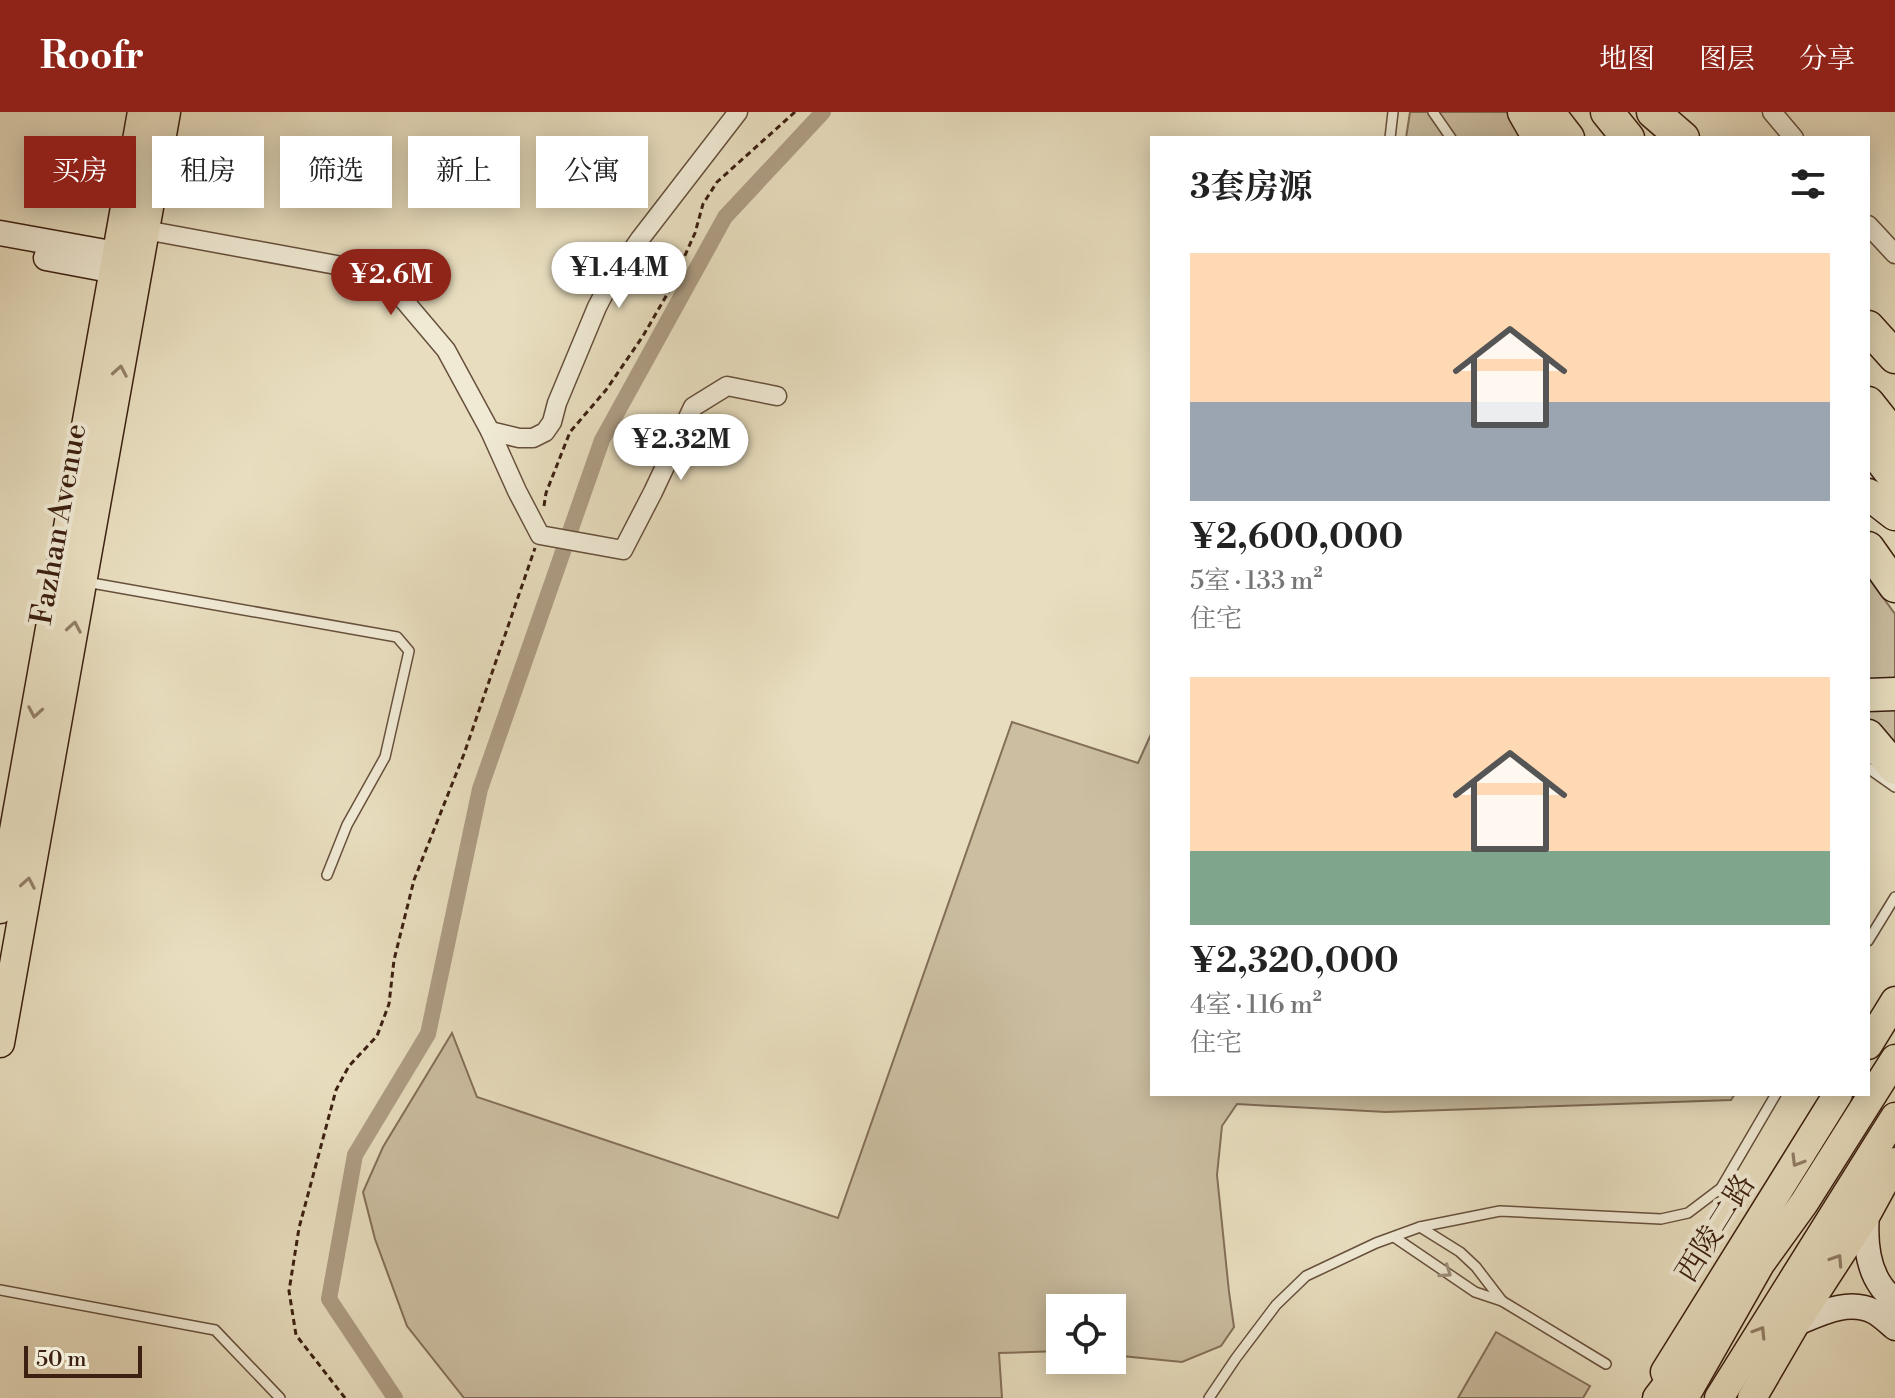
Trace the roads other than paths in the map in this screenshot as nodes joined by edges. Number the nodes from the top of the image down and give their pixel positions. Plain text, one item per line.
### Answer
1 (142, 112) edge
2 (166, 112) edge
3 (738, 112) edge
4 (1393, 112) edge
5 (1433, 112) edge
6 (1524, 112) edge
7 (1548, 112) edge
8 (1607, 112) edge
9 (1637, 112) edge
10 (1653, 112) edge
11 (1772, 112) edge
12 (1390, 136) edge
13 (1450, 136) edge
14 (1538, 136) edge
15 (1566, 136) edge
16 (1626, 136) edge
17 (1656, 136) edge
18 (1681, 136) edge
19 (1792, 136) edge
20 (1870, 227) edge
21 (145, 230) junction
22 (0, 233) edge
23 (0, 249) edge
24 (1895, 254) edge
25 (127, 264) junction
26 (1870, 329) edge
27 (1895, 357) edge
28 (777, 396) dead end
29 (1870, 406) edge
30 (490, 431) junction
31 (1895, 437) edge
32 (1870, 446) edge
33 (1895, 478) edge
34 (1870, 496) edge
35 (1895, 514) edge
36 (1870, 551) edge
37 (82, 582) junction
38 (1895, 586) edge
39 (1895, 694) edge
40 (1870, 695) edge
41 (1870, 738) edge
42 (1895, 768) edge
43 (1870, 769) edge
44 (1895, 787) edge
45 (327, 875) dead end
46 (1895, 897) edge
47 (0, 909) edge
48 (1870, 938) edge
49 (1895, 1001) edge
50 (1895, 1011) edge
51 (1870, 1042) edge
52 (0, 1043) edge
53 (1895, 1059) edge
54 (1775, 1096) edge
55 (1837, 1096) edge
56 (1895, 1117) edge
57 (1895, 1162) edge
58 (1867, 1213) junction
59 (1420, 1227) junction
60 (1394, 1237) junction
61 (1760, 1264) junction
62 (0, 1290) edge
63 (1895, 1300) edge
64 (1502, 1301) junction
65 (1795, 1324) junction
66 (1895, 1328) edge
67 (1606, 1364) dead end
68 (280, 1398) edge
69 (1209, 1398) edge
70 (1649, 1398) edge
71 (1657, 1398) edge
72 (1684, 1398) edge
73 (1719, 1398) edge
74 (1752, 1398) edge

1 - 25 main road, Fazhan Avenue
2 - 21 main road, Fazhan Avenue
3 - 30 street
4 - 12 lane
5 - 13 lane
6 - 14 highway
7 - 15 highway
8 - 16 highway
9 - 17 highway
10 - 18 highway
11 - 19 street
20 - 24 street
21 - 25 main road, Fazhan Avenue
21 - 30 street
22 - 25 main road
23 - 25 main road
37 -> 25 main road, Fazhan Avenue
25 -> 47 main road, Fazhan Avenue
26 - 27 highway
28 - 30 street
29 - 31 highway
32 - 33 highway
34 - 35 highway
36 - 38 highway
37 - 45 lane
52 -> 37 main road, Fazhan Avenue
39 - 40 highway
41 - 42 highway
43 - 44 lane
46 - 48 lane
49 - 51 main road
50 - 51 main road
53 - 61 main road
54 - 59 lane
55 -> 70 main road, 西陵二路
73 -> 56 main road
57 - 58 main road
58 - 63 main road
65 -> 58 main road
59 - 60 lane
59 - 64 lane
60 -> 64 lane
60 - 69 lane
61 - 71 main road
61 - 72 main road
62 - 68 lane
64 - 67 lane
65 - 66 main road
65 - 74 main road

